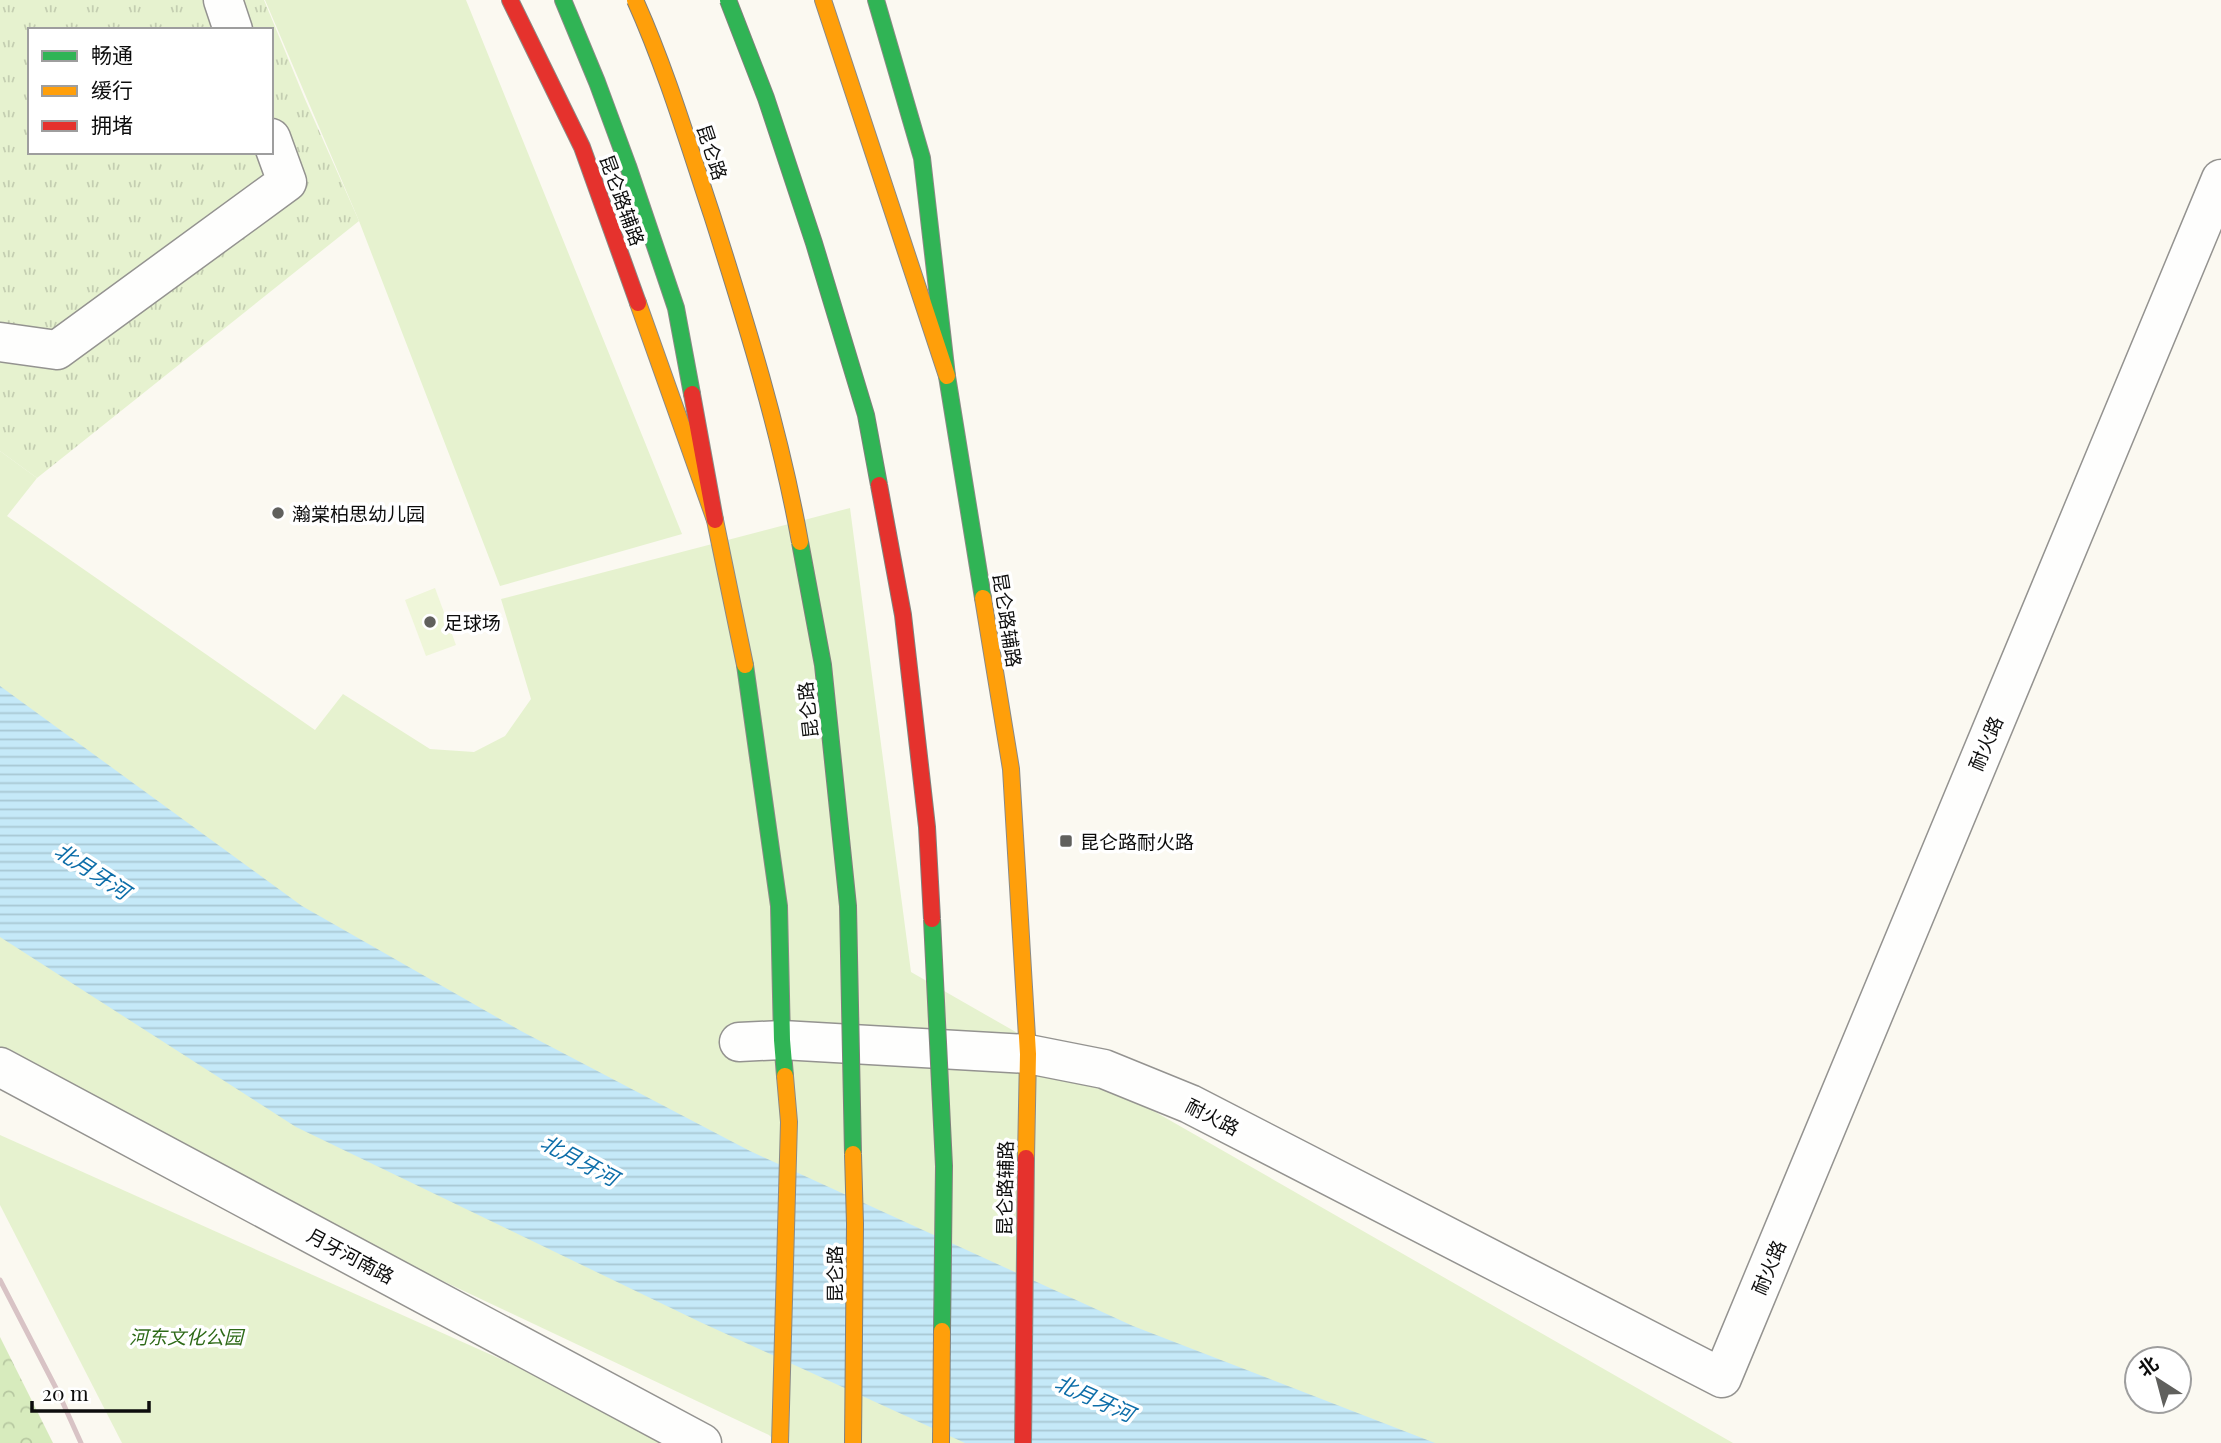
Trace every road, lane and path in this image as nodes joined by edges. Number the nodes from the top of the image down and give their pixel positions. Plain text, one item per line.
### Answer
1 (223, 0) edge
2 (510, 0) edge
3 (563, 0) edge
4 (635, 0) edge
5 (728, 0) edge
6 (822, 0) edge
7 (876, 0) edge
8 (232, 28) edge
9 (273, 144) edge
10 (2221, 178) edge
11 (0, 342) edge
12 (947, 376) junction
13 (715, 520) junction
14 (782, 1040) junction
15 (739, 1042) dead end
16 (1028, 1054) junction
17 (0, 1068) edge
18 (702, 1443) edge
19 (780, 1443) edge
20 (853, 1443) edge
21 (941, 1443) edge
22 (1023, 1443) edge

1 - 8 street
2 - 13 main road, 昆仑路辅路
3 - 13 main road
4 - 20 main road, 昆仑路, bridge
5 - 21 main road, bridge
6 - 12 main road
7 - 12 main road, 昆仑路辅路
9 - 11 street
10 - 16 street, 耐火路
12 - 16 main road, 昆仑路辅路
13 - 14 main road, 昆仑路辅路
14 - 15 street, 耐火路
14 - 16 street, 耐火路
14 - 19 main road, 昆仑路辅路
16 - 22 main road, 昆仑路辅路
17 - 18 street, 月牙河南路

